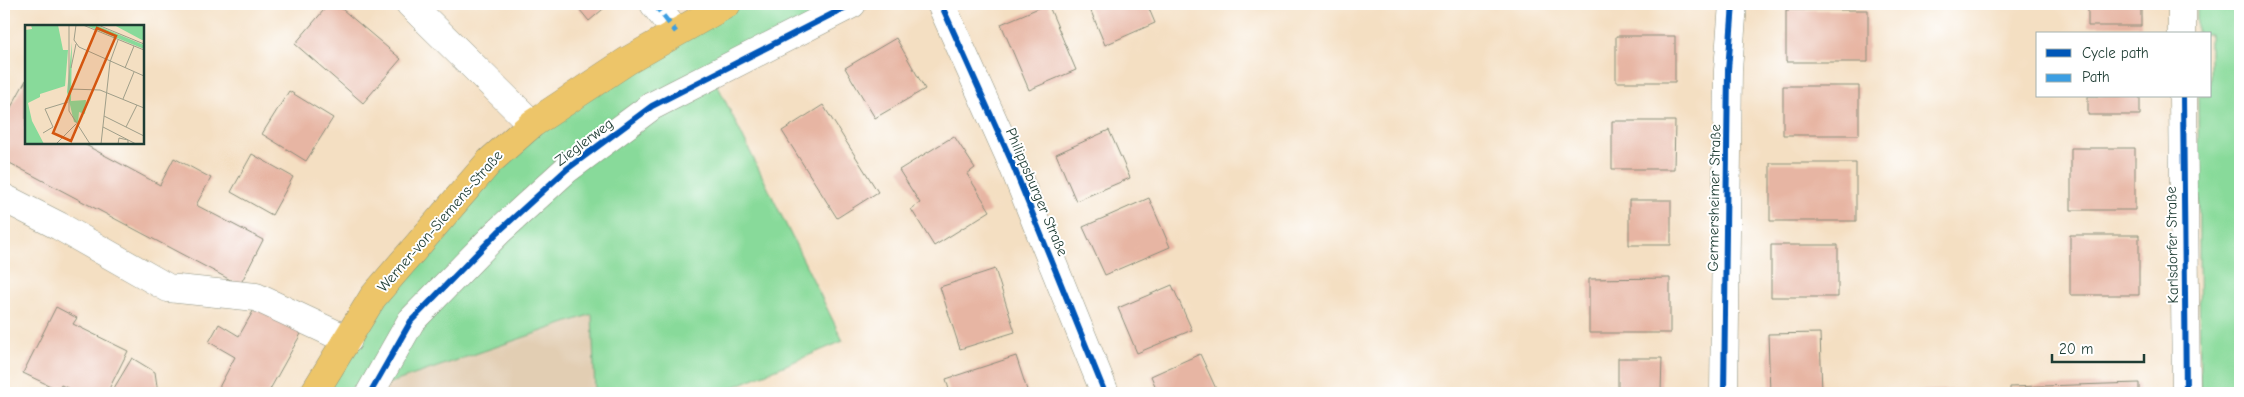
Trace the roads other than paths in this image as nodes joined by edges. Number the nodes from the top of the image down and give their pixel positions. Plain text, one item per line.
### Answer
1 (410, 4) edge
2 (654, 4) edge
3 (727, 4) edge
4 (852, 4) edge
5 (941, 4) edge
6 (1733, 4) edge
7 (2182, 4) edge
8 (676, 32) junction
9 (2182, 32) edge
10 (2183, 98) edge
11 (532, 124) junction
12 (4, 198) edge
13 (348, 340) junction
14 (314, 393) edge
15 (370, 393) edge
16 (1105, 393) edge
17 (1724, 393) edge
18 (2186, 393) edge

1 - 11 street
2 - 8 street
3 - 8 main road, Werner-von-Siemens-Straße
4 - 15 street, Zieglerweg
5 - 16 street, Philippsburger Straße
6 - 17 street, Germersheimer Straße
7 - 9 street
8 - 11 main road, Werner-von-Siemens-Straße
10 - 18 street, Karlsdorfer Straße
11 - 13 main road, Werner-von-Siemens-Straße
12 - 13 street
13 - 14 main road, Werner-von-Siemens-Straße

